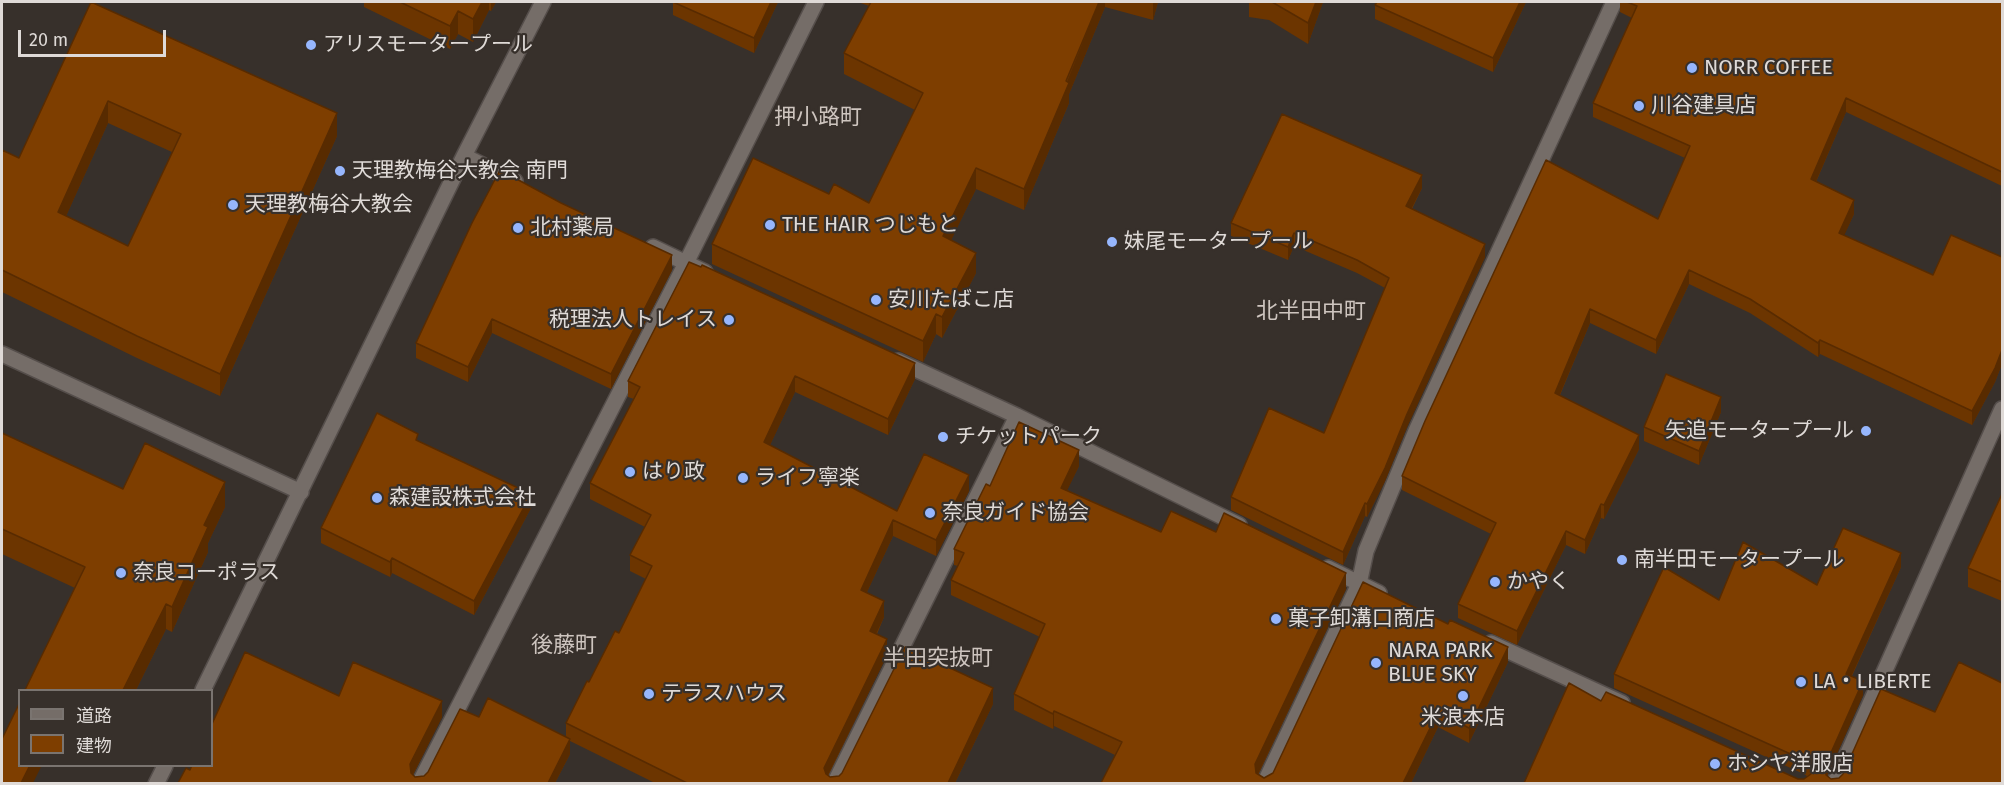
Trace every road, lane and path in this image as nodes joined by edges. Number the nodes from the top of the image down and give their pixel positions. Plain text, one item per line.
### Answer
1 (543, 2) edge
2 (816, 2) edge
3 (1614, 2) edge
4 (464, 156) junction
5 (528, 187) edge
6 (644, 243) edge
7 (686, 263) junction
8 (718, 278) edge
9 (2, 354) edge
10 (889, 357) edge
11 (2002, 409) edge
12 (1017, 416) junction
13 (301, 492) junction
14 (1252, 531) edge
15 (1317, 563) edge
16 (1359, 584) junction
17 (1392, 599) edge
18 (1479, 638) edge
19 (202, 689) edge
20 (1631, 706) edge
21 (164, 767) edge
22 (156, 783) edge
23 (419, 783) edge
24 (834, 783) edge
25 (1264, 783) edge
26 (1834, 783) edge

1 - 4 street
2 - 7 street
3 - 16 street
4 - 5 street
4 - 13 street
6 - 7 street
7 - 8 street
7 - 23 street
9 - 13 street
10 - 12 street
11 - 26 street
12 - 14 street
12 - 24 street
13 - 19 street
15 - 16 street
16 - 17 street
16 - 25 street
18 - 20 street
21 - 22 street

